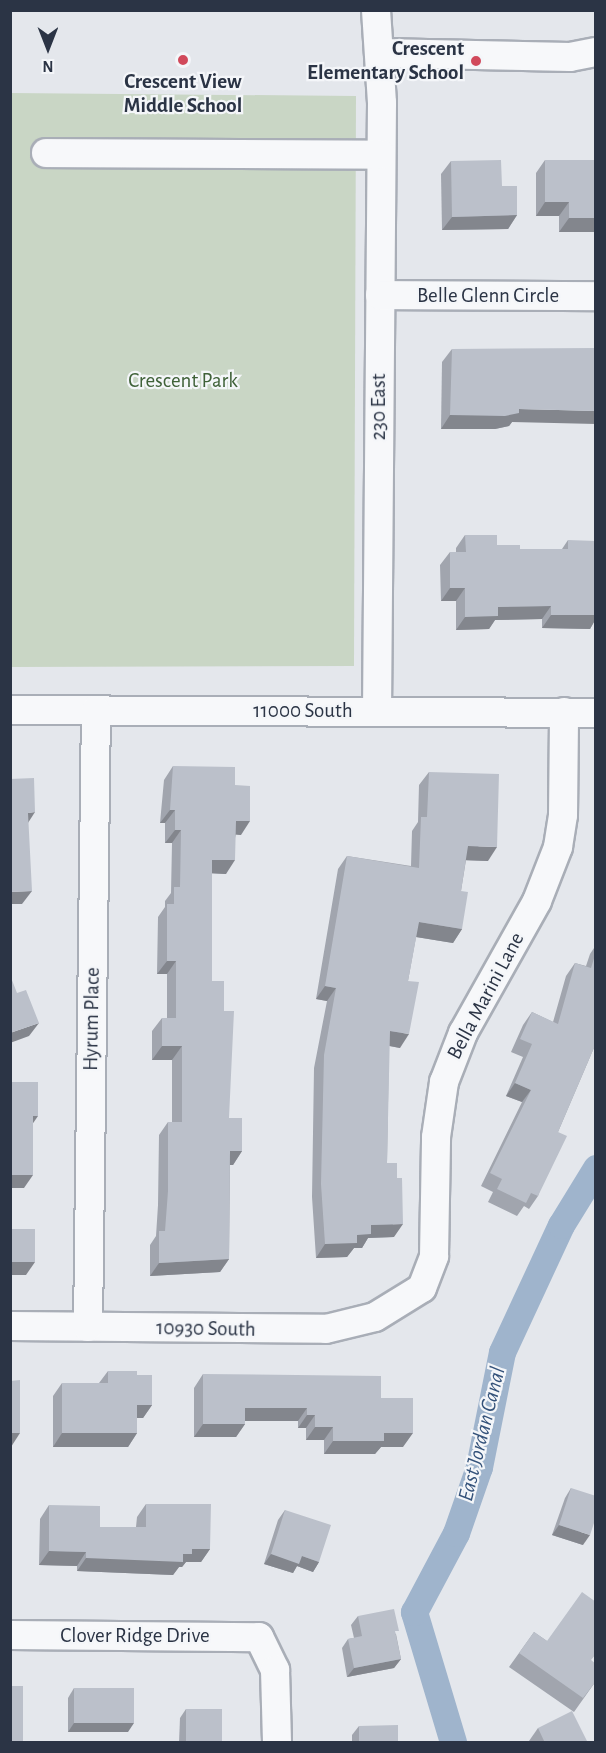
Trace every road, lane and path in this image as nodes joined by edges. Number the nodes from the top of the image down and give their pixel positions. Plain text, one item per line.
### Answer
1 (376, 10) edge
2 (381, 52) junction
3 (596, 52) edge
4 (46, 153) dead end
5 (381, 155) junction
6 (380, 296) junction
7 (596, 296) edge
8 (10, 710) edge
9 (96, 710) junction
10 (377, 711) junction
11 (564, 712) junction
12 (596, 713) edge
13 (397, 1306) joint
14 (10, 1326) edge
15 (88, 1327) junction
16 (10, 1635) edge
17 (277, 1743) edge

1 - 2 street, 230 East
2 - 3 street
2 - 5 street, 230 East
4 - 5 street
5 - 6 street, 230 East
6 - 7 street, Belle Glenn Circle
6 - 10 street, 230 East
8 - 9 street, 11000 South
9 - 10 street, 11000 South
9 - 15 street, Hyrum Place
10 - 11 street, 11000 South
11 - 12 street, 11000 South
11 - 13 street, Bella Marini Lane
13 - 15 street, 10930 South
14 - 15 street, 10930 South
16 - 17 street, Clover Ridge Drive

